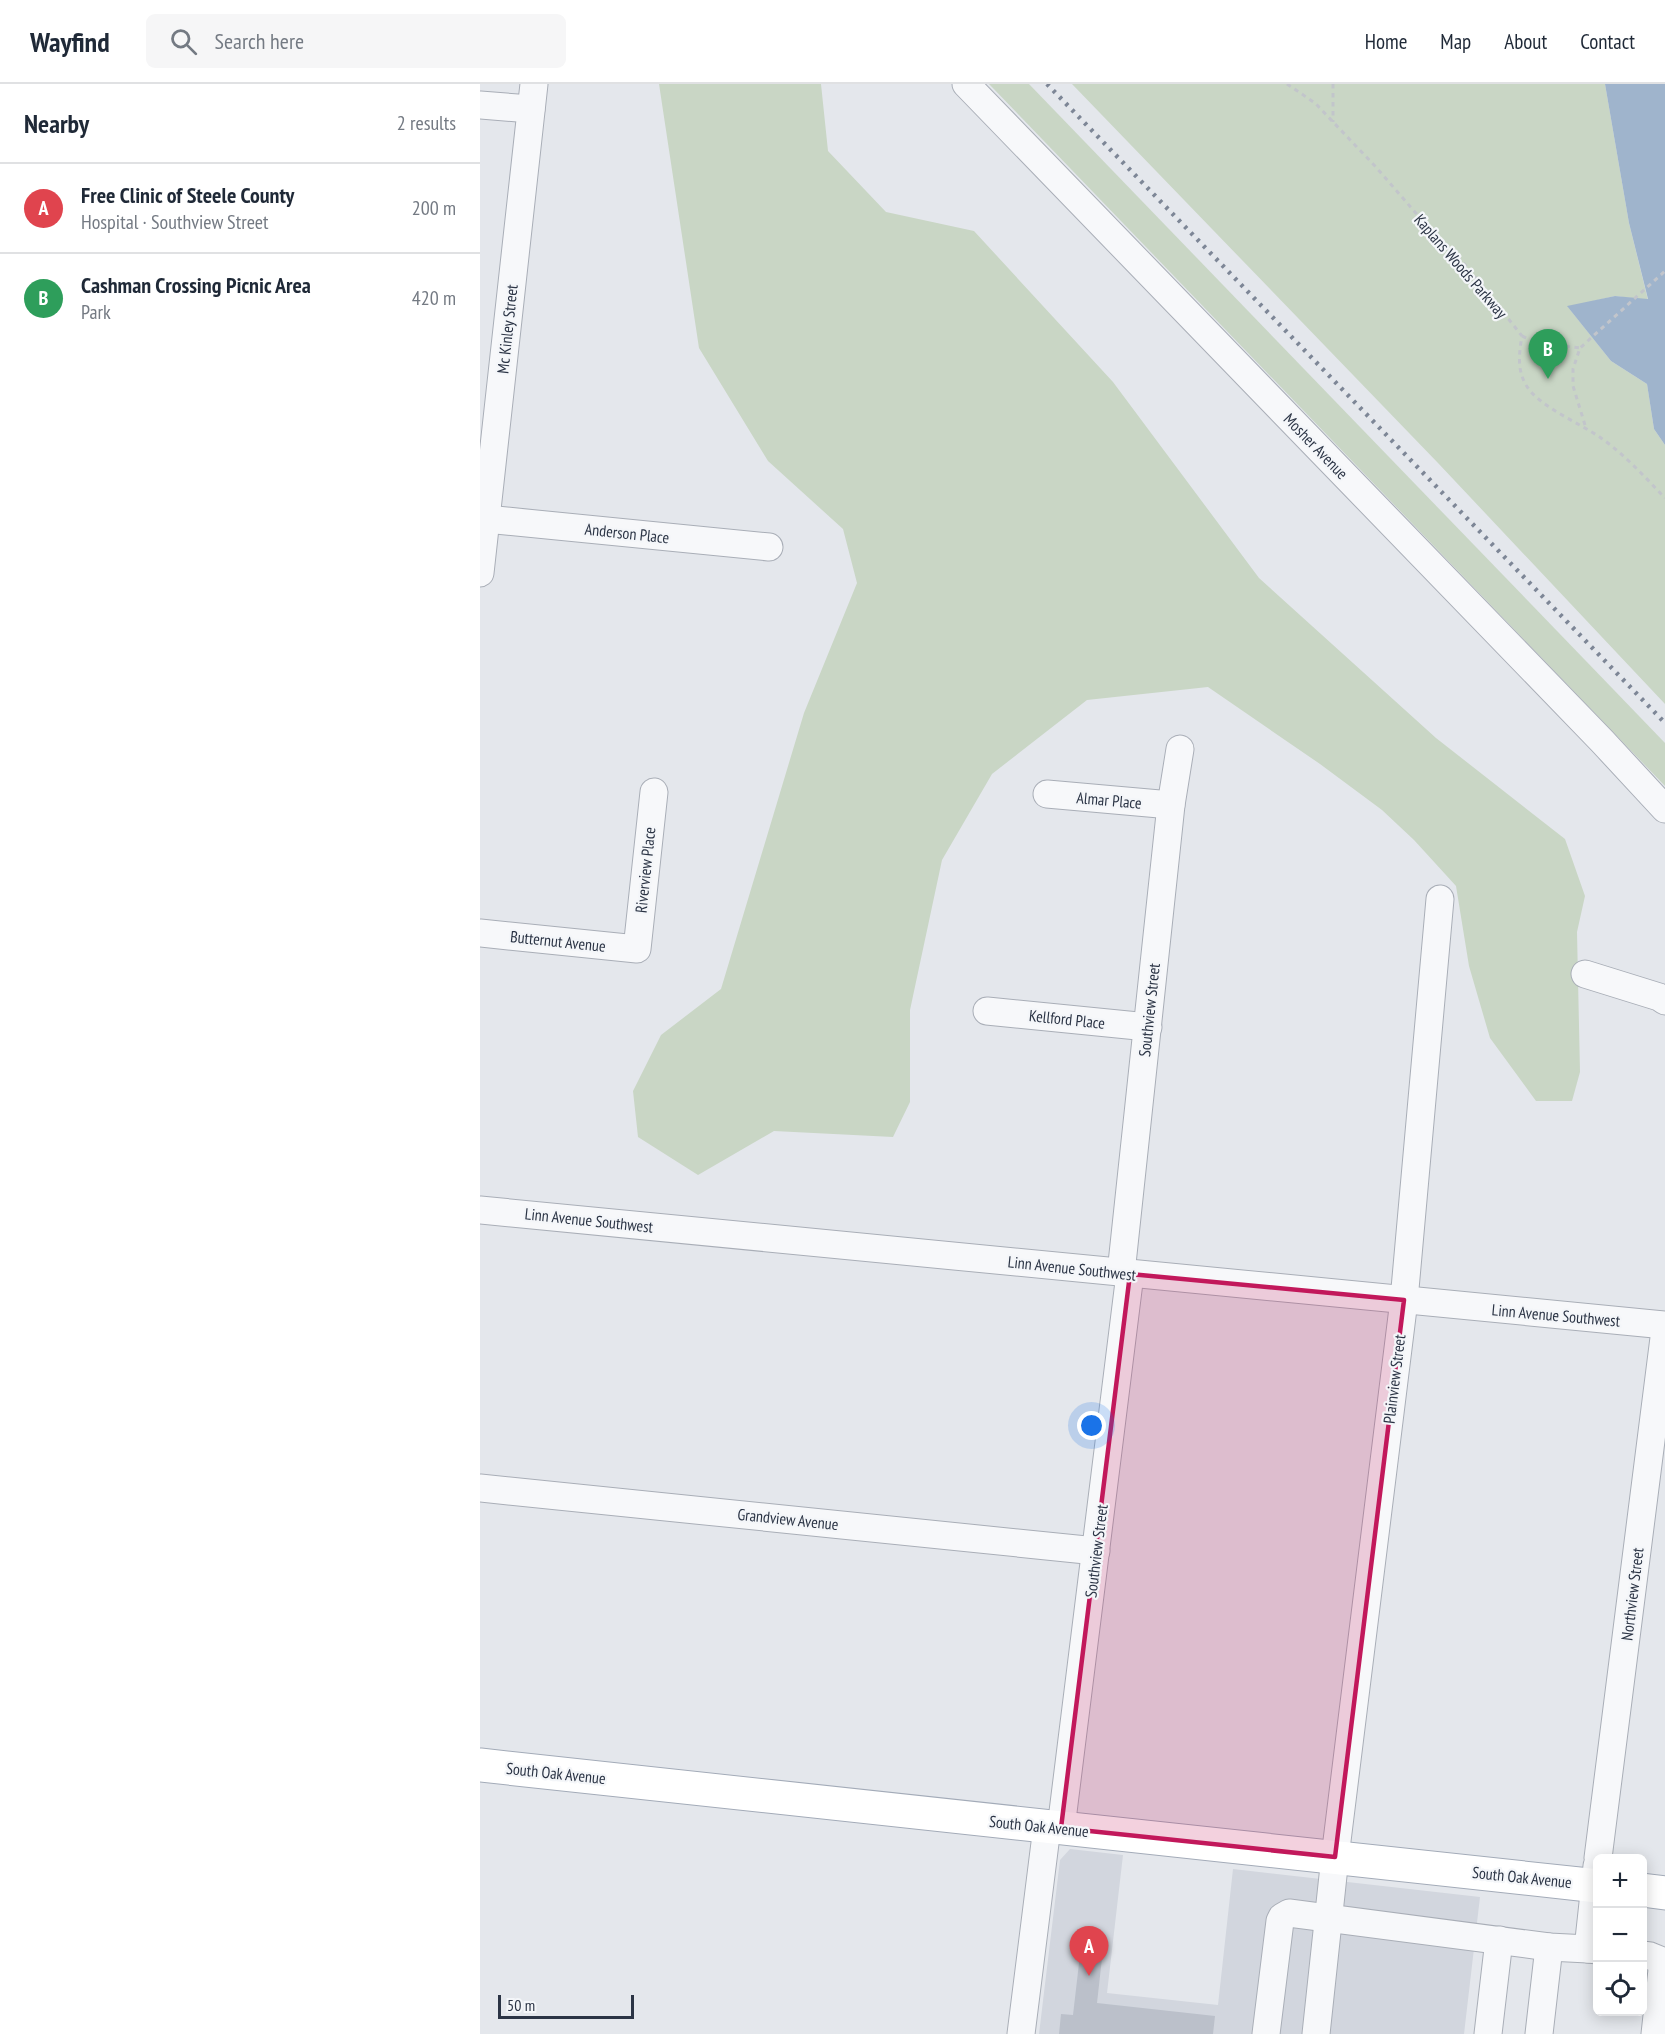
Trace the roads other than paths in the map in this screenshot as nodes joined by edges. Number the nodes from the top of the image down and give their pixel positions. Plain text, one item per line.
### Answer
1 (966, 84) edge
2 (532, 97) edge
3 (480, 105) edge
4 (490, 382) edge
5 (486, 519) junction
6 (769, 547) dead end
7 (480, 573) edge
8 (1180, 749) dead end
9 (654, 792) dead end
10 (1047, 794) dead end
11 (1171, 805) junction
12 (1665, 808) edge
13 (1440, 898) dead end
14 (480, 933) edge
15 (637, 949) joint
16 (1585, 974) dead end
17 (1665, 1001) edge
18 (987, 1011) dead end
19 (1148, 1027) junction
20 (480, 1210) edge
21 (1126, 1273) junction
22 (1404, 1300) junction
23 (1665, 1325) edge
24 (1665, 1330) edge
25 (480, 1488) edge
26 (1096, 1551) junction
27 (480, 1765) edge
28 (1054, 1827) junction
29 (1599, 1854) edge
30 (1335, 1857) junction
31 (1593, 1873) edge
32 (1647, 1891) edge
33 (1665, 1893) edge
34 (1328, 1917) junction
35 (1499, 1940) junction
36 (1549, 1947) junction
37 (1593, 1950) edge
38 (1647, 1956) edge
39 (1021, 2034) edge
40 (1266, 2034) edge
41 (1316, 2034) edge
42 (1488, 2034) edge
43 (1539, 2034) edge
44 (1655, 2034) edge

1 - 12 street, Mosher Avenue
2 - 3 street
2 - 4 street, Mc Kinley Street
4 - 5 street, Mc Kinley Street
5 - 6 street, Anderson Place
5 - 7 street, Mc Kinley Street
8 - 11 street, Southview Street
9 - 15 street, Riverview Place
10 - 11 street, Almar Place
11 - 19 street, Southview Street
13 - 22 street, Plainview Street
14 - 15 street, Butternut Avenue
16 - 17 street
18 - 19 street, Kellford Place
19 - 21 street, Southview Street
20 - 21 street, Linn Avenue Southwest
21 - 22 street, Linn Avenue Southwest
21 - 26 street, Southview Street
22 - 23 street, Linn Avenue Southwest
22 - 30 street, Plainview Street
24 - 29 street, Northview Street
25 - 26 street, Grandview Avenue
26 - 28 street, Southview Street
27 - 28 main road, South Oak Avenue
28 - 30 main road, South Oak Avenue
28 - 39 street, Southview Street
30 - 31 main road, South Oak Avenue
30 - 34 street, Plainview Street
32 - 33 main road
34 - 35 street
34 - 40 street
34 - 41 street, Plainview Street
35 - 36 street
35 - 42 street
36 - 37 street
36 - 43 street
38 - 44 street

